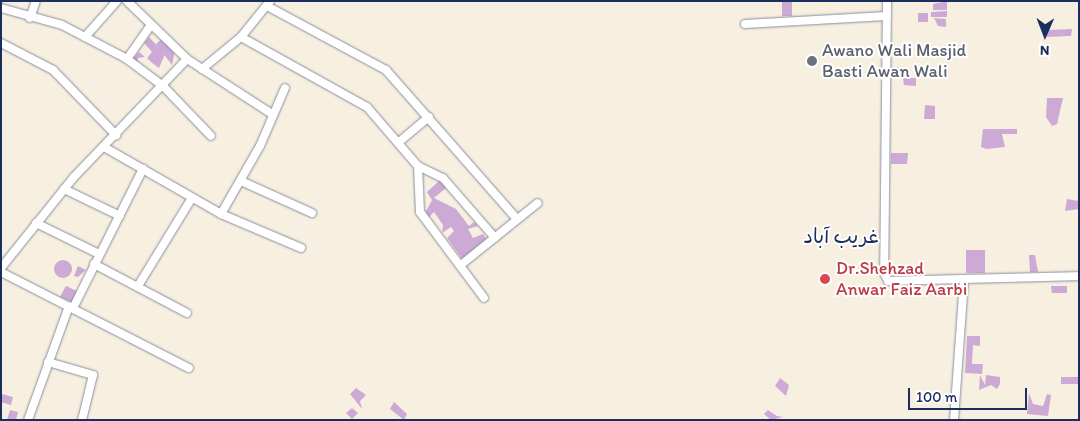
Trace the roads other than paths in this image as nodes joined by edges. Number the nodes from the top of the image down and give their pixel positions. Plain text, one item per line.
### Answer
1 (36, 1) edge
2 (117, 1) edge
3 (127, 1) edge
4 (887, 1) edge
5 (268, 4) edge
6 (1, 8) edge
7 (887, 16) junction
8 (30, 18) junction
9 (745, 24) dead end
10 (151, 25) junction
11 (85, 37) junction
12 (242, 38) junction
13 (1, 43) edge
14 (127, 59) junction
15 (187, 59) junction
16 (202, 69) junction
17 (163, 86) junction
18 (284, 88) dead end
19 (272, 114) junction
20 (428, 117) junction
21 (116, 134) junction
22 (211, 136) dead end
23 (399, 142) junction
24 (104, 147) junction
25 (418, 166) junction
26 (143, 169) junction
27 (240, 181) junction
28 (64, 189) junction
29 (192, 198) junction
30 (538, 203) dead end
31 (312, 213) dead end
32 (221, 214) junction
33 (120, 216) junction
34 (516, 218) junction
35 (36, 223) junction
36 (495, 238) junction
37 (301, 248) dead end
38 (99, 254) junction
39 (94, 264) junction
40 (462, 264) junction
41 (1, 268) edge
42 (1, 272) edge
43 (1079, 276) edge
44 (964, 281) junction
45 (138, 286) junction
46 (484, 298) dead end
47 (71, 307) junction
48 (187, 313) dead end
49 (48, 362) junction
50 (189, 368) dead end
51 (28, 420) edge
52 (82, 420) edge
53 (954, 420) edge

1 - 8 street
2 - 11 street
3 - 10 street
4 - 7 street
5 - 12 street
5 - 20 street
6 - 8 street
7 - 9 street
7 - 44 street
8 - 11 street
10 - 14 street
10 - 15 street
11 - 14 street
12 - 16 street
12 - 23 street
13 - 21 street
14 - 17 street
15 - 16 street
15 - 17 street
16 - 19 street
17 - 21 street
17 - 22 street
18 - 19 street
19 - 27 street
20 - 23 street
20 - 34 street
21 - 24 street
23 - 25 street
24 - 26 street
24 - 28 street
25 - 36 street
25 - 40 street
26 - 29 street
26 - 33 street
27 - 31 street
27 - 32 street
28 - 33 street
28 - 35 street
29 - 32 street
29 - 45 street
30 - 34 street
32 - 37 street
33 - 38 street
34 - 36 street
35 - 38 street
35 - 41 street
36 - 40 street
38 - 39 street
39 - 45 street
39 - 47 street
40 - 46 street
42 - 47 street
43 - 44 street
44 - 53 street
45 - 48 street
47 - 49 street
47 - 50 street
49 - 51 street
49 - 52 street

